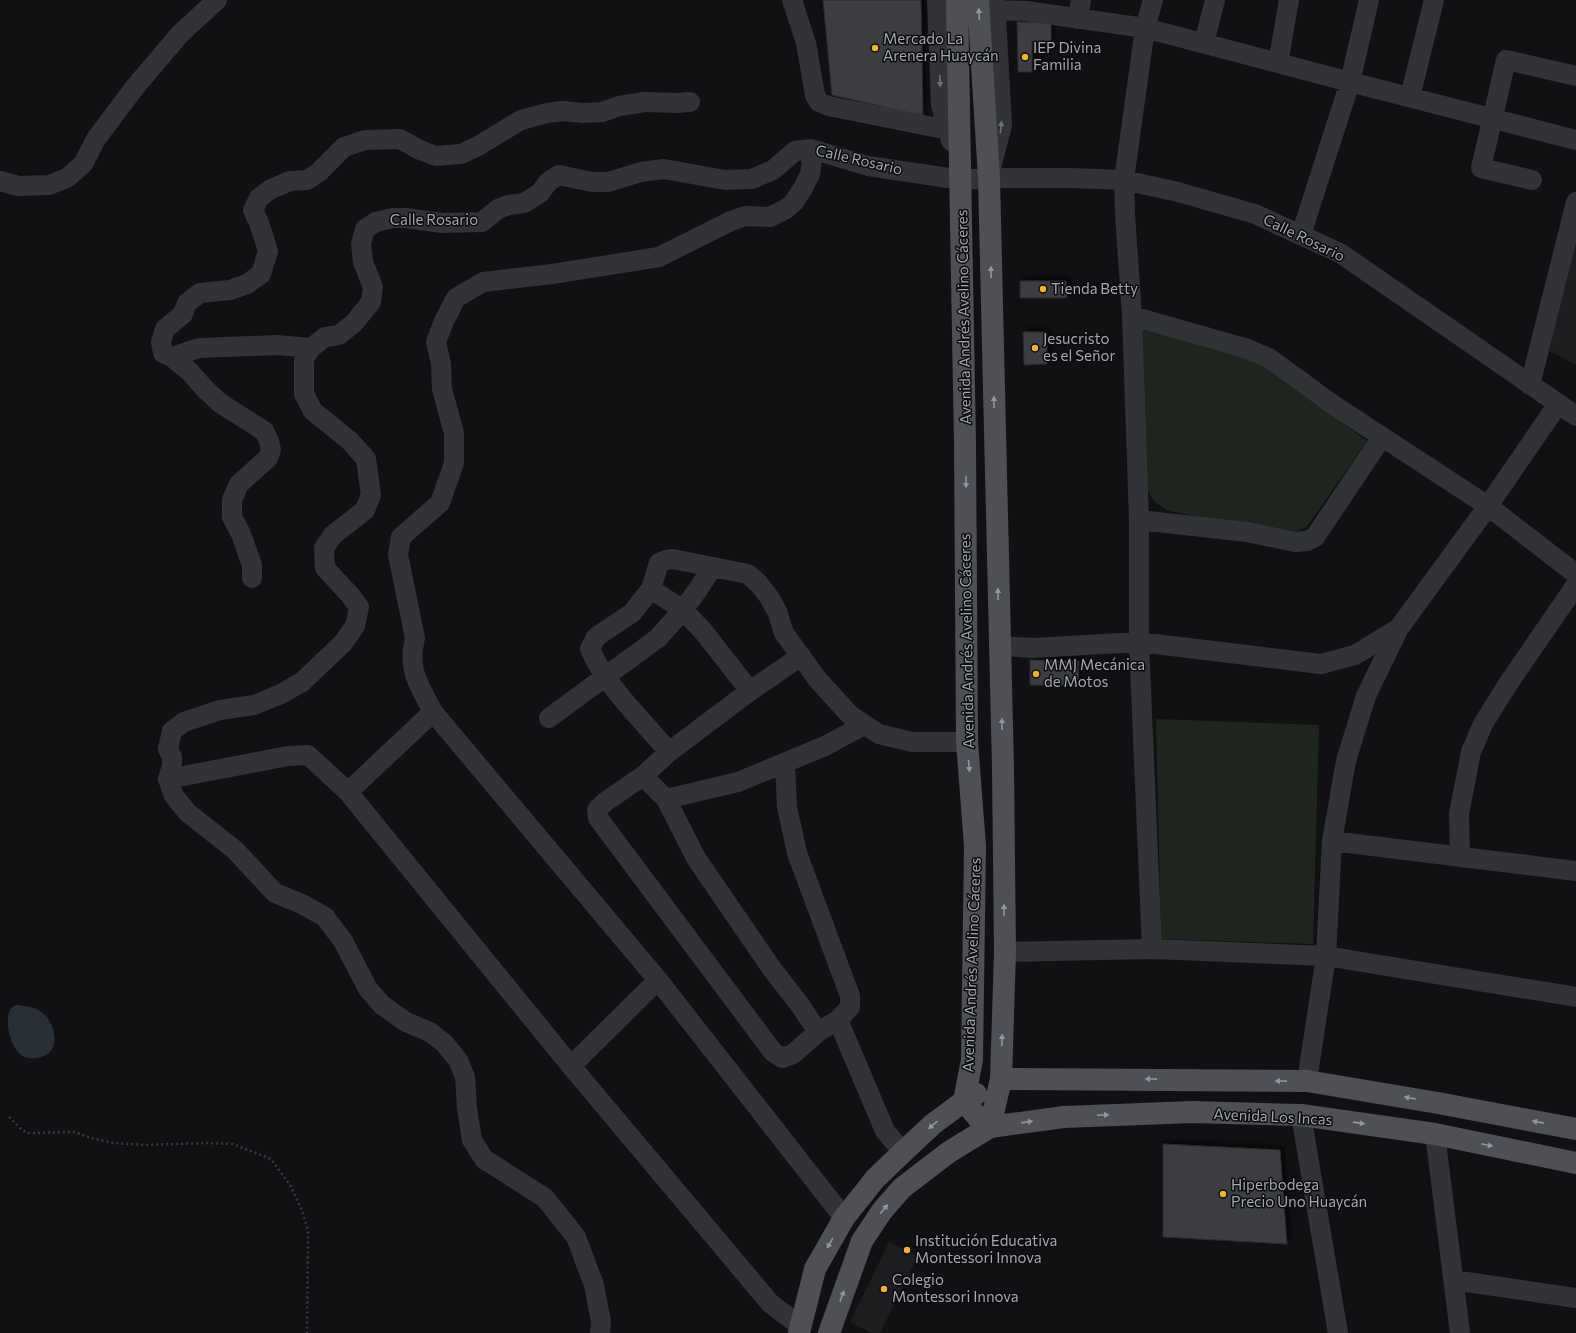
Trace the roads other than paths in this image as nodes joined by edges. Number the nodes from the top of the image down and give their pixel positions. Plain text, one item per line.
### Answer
1 (217, 0) edge
2 (792, 0) edge
3 (937, 0) edge
4 (957, 0) edge
5 (1153, 0) edge
6 (1215, 0) edge
7 (1289, 0) edge
8 (1369, 0) edge
9 (1434, 0) edge
10 (990, 3) edge
11 (1080, 9) edge
12 (1145, 28) junction
13 (1204, 44) junction
14 (1278, 63) junction
15 (1576, 76) edge
16 (1350, 82) junction
17 (1410, 97) junction
18 (690, 102) dead end
19 (1493, 118) junction
20 (948, 130) junction
21 (1576, 140) edge
22 (811, 149) junction
23 (989, 178) junction
24 (962, 180) junction
25 (1124, 180) junction
26 (1532, 180) dead end
27 (0, 181) edge
28 (1576, 202) edge
29 (1301, 235) junction
30 (1132, 316) junction
31 (311, 348) junction
32 (172, 357) junction
33 (1530, 385) junction
34 (1558, 404) junction
35 (1576, 416) edge
36 (1382, 437) junction
37 (995, 441) junction
38 (966, 443) junction
39 (1488, 506) junction
40 (1139, 520) junction
41 (712, 568) junction
42 (1576, 574) edge
43 (252, 578) dead end
44 (1576, 585) edge
45 (652, 589) junction
46 (683, 610) junction
47 (1399, 628) junction
48 (1139, 642) junction
49 (1000, 646) junction
50 (801, 656) junction
51 (605, 676) junction
52 (750, 691) junction
53 (433, 712) junction
54 (549, 718) dead end
55 (864, 725) junction
56 (967, 742) junction
57 (669, 752) junction
58 (785, 763) junction
59 (643, 776) junction
60 (168, 779) junction
61 (348, 792) junction
62 (666, 800) junction
63 (1332, 841) junction
64 (975, 846) junction
65 (1003, 847) junction
66 (1460, 856) junction
67 (1576, 871) edge
68 (1152, 949) junction
69 (1005, 952) junction
70 (1326, 956) junction
71 (658, 980) junction
72 (1576, 997) edge
73 (838, 1020) junction
74 (818, 1032) junction
75 (571, 1066) junction
76 (1001, 1079) junction
77 (1307, 1081) junction
78 (964, 1101) junction
79 (1302, 1115) junction
80 (990, 1127) junction
81 (1576, 1129) edge
82 (1435, 1134) junction
83 (903, 1152) junction
84 (1576, 1163) edge
85 (844, 1218) junction
86 (1453, 1280) junction
87 (1576, 1298) edge
88 (799, 1329) edge
89 (600, 1333) edge
90 (829, 1333) edge
91 (1338, 1333) edge
92 (1460, 1333) edge

1 - 27 street
2 - 20 street
3 -> 20 street, Avenida Andrés Avelino Cáceres
4 - 24 main road, Avenida Andrés Avelino Cáceres
5 - 12 street
6 - 13 street
7 - 14 street
8 - 16 street
9 - 17 street
10 - 11 street
23 -> 10 main road, Avenida Andrés Avelino Cáceres
11 - 12 street
12 - 13 street
12 - 25 street
13 - 14 street
14 - 16 street
15 - 19 street
16 - 17 street
16 - 29 street
17 - 19 street
18 - 32 street
19 - 21 street
19 - 26 street
20 - 24 street, Avenida Andrés Avelino Cáceres
22 - 24 street, Calle Rosario
22 - 31 street, Calle Rosario
22 - 53 street
23 - 24 street, Calle Rosario
23 - 25 street, Calle Rosario
37 -> 23 main road, Avenida Andrés Avelino Cáceres
24 - 38 main road, Avenida Andrés Avelino Cáceres
25 - 29 street, Calle Rosario
25 - 30 street
28 - 33 street
29 - 33 street, Calle Rosario
30 - 36 street
30 - 40 street
31 - 32 street
31 - 60 street
32 - 43 street
33 - 34 street, Calle Rosario
34 - 35 street, Calle Rosario
34 - 39 street
36 - 39 street
36 - 40 street
37 - 38 main road
49 -> 37 main road, Avenida Andrés Avelino Cáceres
38 -> 56 main road, Avenida Andrés Avelino Cáceres
39 - 42 street
39 - 47 street
40 - 48 street
41 - 45 street
41 - 46 street
41 - 50 street
44 - 66 street
45 - 46 street
45 - 51 street
46 - 51 street
46 - 52 street
47 - 48 street
47 - 63 street
48 - 49 street
48 - 68 street
65 -> 49 main road, Avenida Andrés Avelino Cáceres
50 - 52 street
50 - 55 street
51 - 54 street
51 - 57 street
52 - 57 street
53 - 61 street
53 - 71 street
55 - 56 street
55 - 58 street
56 -> 64 main road, Avenida Andrés Avelino Cáceres
57 - 59 street
58 - 62 street
58 - 73 street
59 - 62 street
59 - 74 street
60 - 61 street
60 - 89 street
61 - 75 street
62 - 74 street
63 - 66 street
63 - 70 street
64 - 65 main road
64 - 78 main road, Avenida Andrés Avelino Cáceres
69 -> 65 main road, Avenida Andrés Avelino Cáceres
66 - 67 street
68 - 69 street
68 - 70 street
76 -> 69 main road, Avenida Andrés Avelino Cáceres
70 - 72 street
70 - 77 street
71 - 75 street
71 - 85 street
73 - 74 street
73 - 83 street
75 - 88 street
77 -> 76 main road
76 - 78 main road, Avenida Andrés Avelino Cáceres
76 - 80 main road, Avenida Andrés Avelino Cáceres
81 -> 77 main road
78 - 80 main road
78 -> 83 main road, Avenida Andrés Avelino Cáceres
80 -> 79 main road, Avenida Los Incas
79 -> 82 main road, Avenida Los Incas
79 - 91 street
90 -> 80 main road
82 -> 84 main road, Avenida Los Incas
82 - 86 street
83 - 85 main road, Avenida Andrés Avelino Cáceres
85 -> 88 main road, Avenida Andrés Avelino Cáceres
86 - 87 street
86 - 92 street

